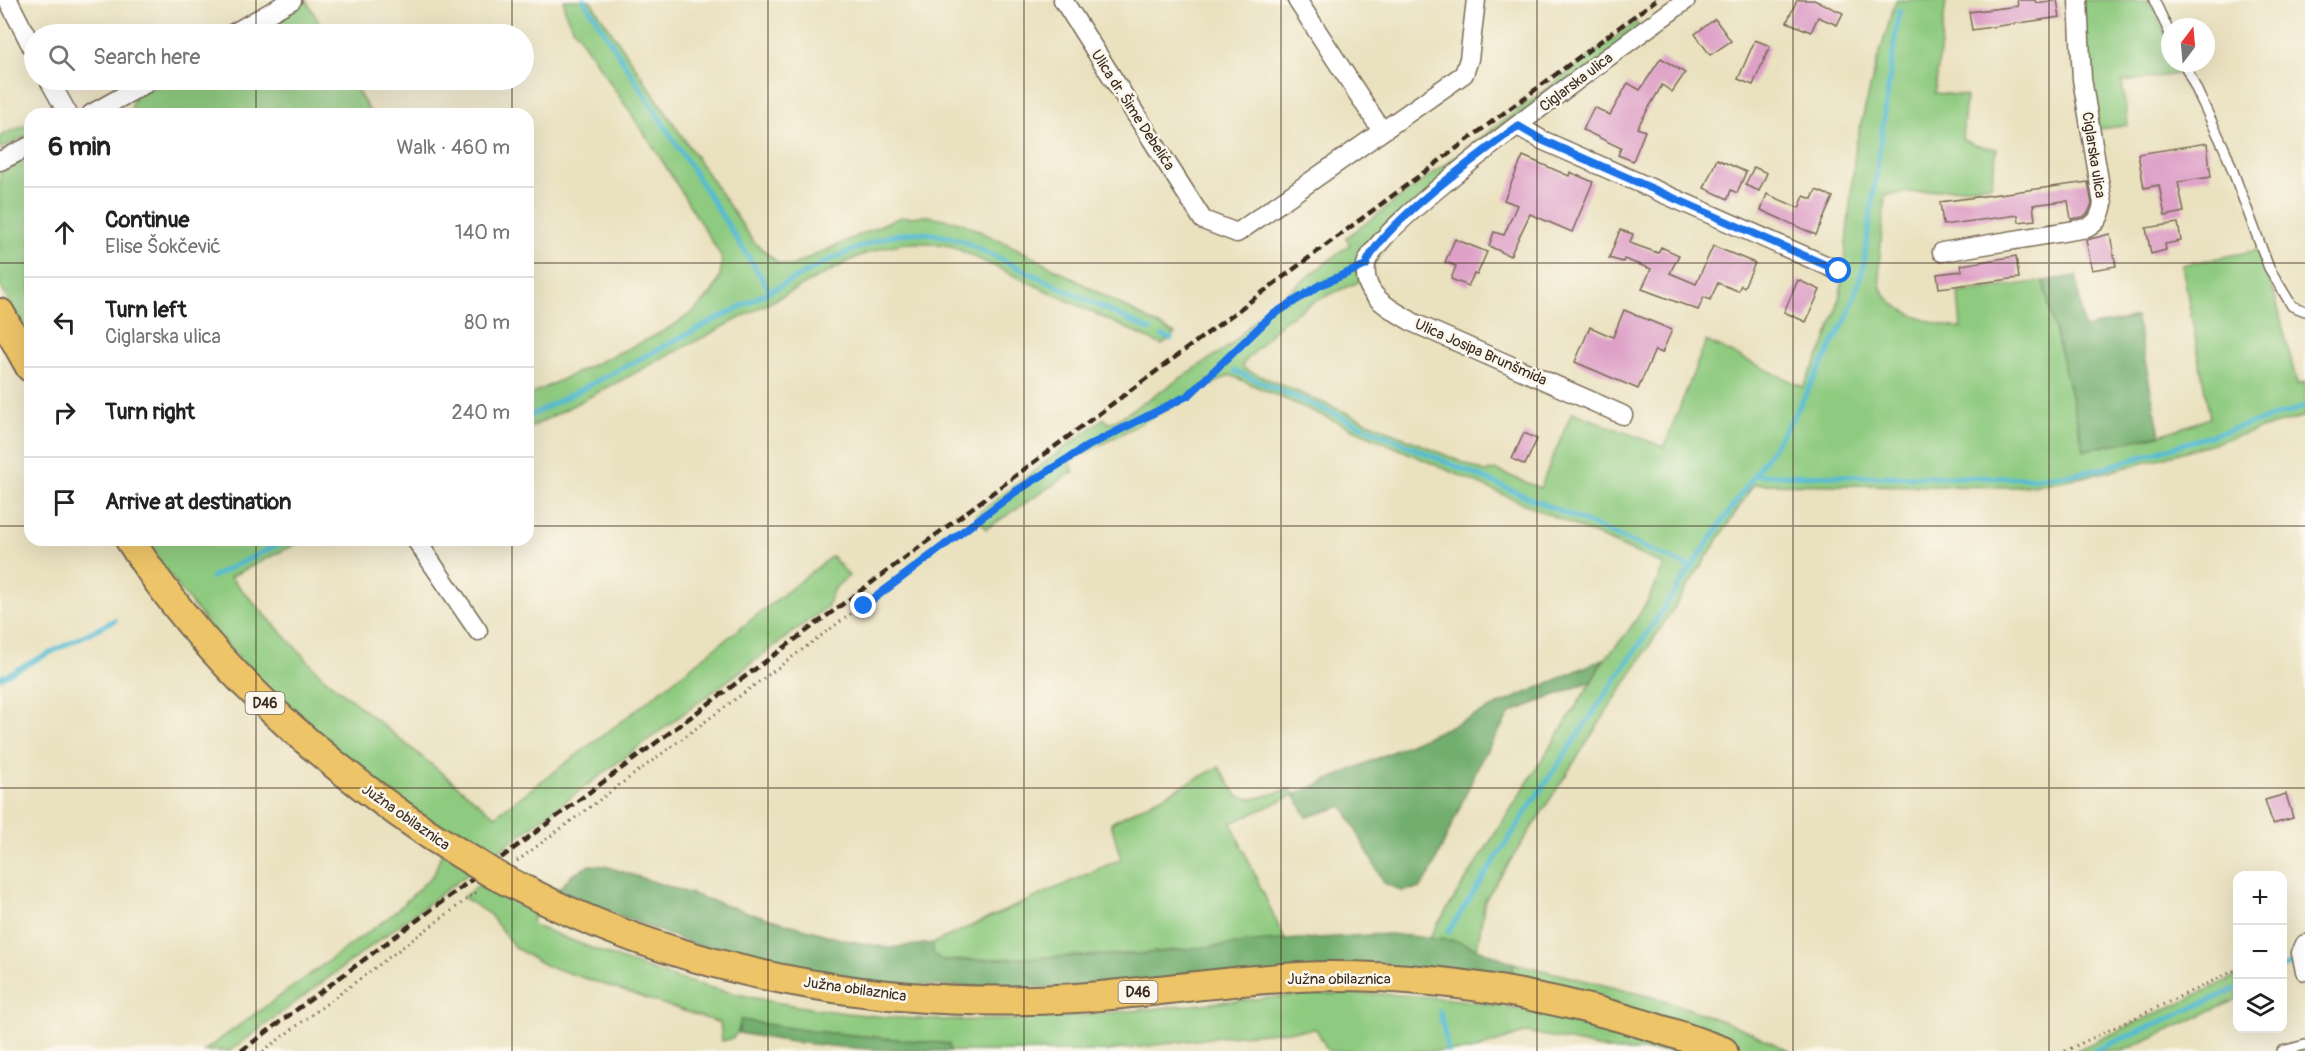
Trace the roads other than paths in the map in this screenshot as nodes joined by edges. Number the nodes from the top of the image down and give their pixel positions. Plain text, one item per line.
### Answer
1 (8, 0) edge
2 (292, 0) edge
3 (1063, 0) edge
4 (1297, 0) edge
5 (1476, 0) edge
6 (1686, 0) edge
7 (2078, 0) edge
8 (2154, 0) edge
9 (2162, 18) edge
10 (250, 24) edge
11 (24, 31) edge
12 (2188, 72) edge
13 (55, 90) edge
14 (140, 90) edge
15 (65, 108) edge
16 (118, 108) edge
17 (1518, 126) junction
18 (1382, 131) junction
19 (24, 149) edge
20 (0, 161) edge
21 (1942, 252) dead end
22 (1366, 265) joint
23 (1839, 271) dead end
24 (2305, 311) edge
25 (0, 313) edge
26 (24, 356) edge
27 (1623, 415) dead end
28 (134, 546) edge
29 (420, 546) edge
30 (478, 631) dead end
31 (2305, 944) edge
32 (2305, 971) edge
33 (2305, 1045) edge
34 (1723, 1051) edge
35 (2282, 1051) edge

1 - 11 street
2 - 10 street
3 - 18 street, Ulica dr. Šime Debelića
4 - 18 street
5 - 18 street
6 - 17 street, Ciglarska ulica
7 - 21 street, Ciglarska ulica
8 - 9 lane
12 - 24 lane
13 - 15 street
14 - 16 street
17 - 22 street, Ciglarska ulica
17 - 23 street
19 - 20 street
22 - 27 street, Ulica Josipa Brunšmida
25 - 26 main road
28 - 34 main road, Južna obilaznica / D46, bridge
29 - 30 street
31 - 32 street
33 - 35 lane

